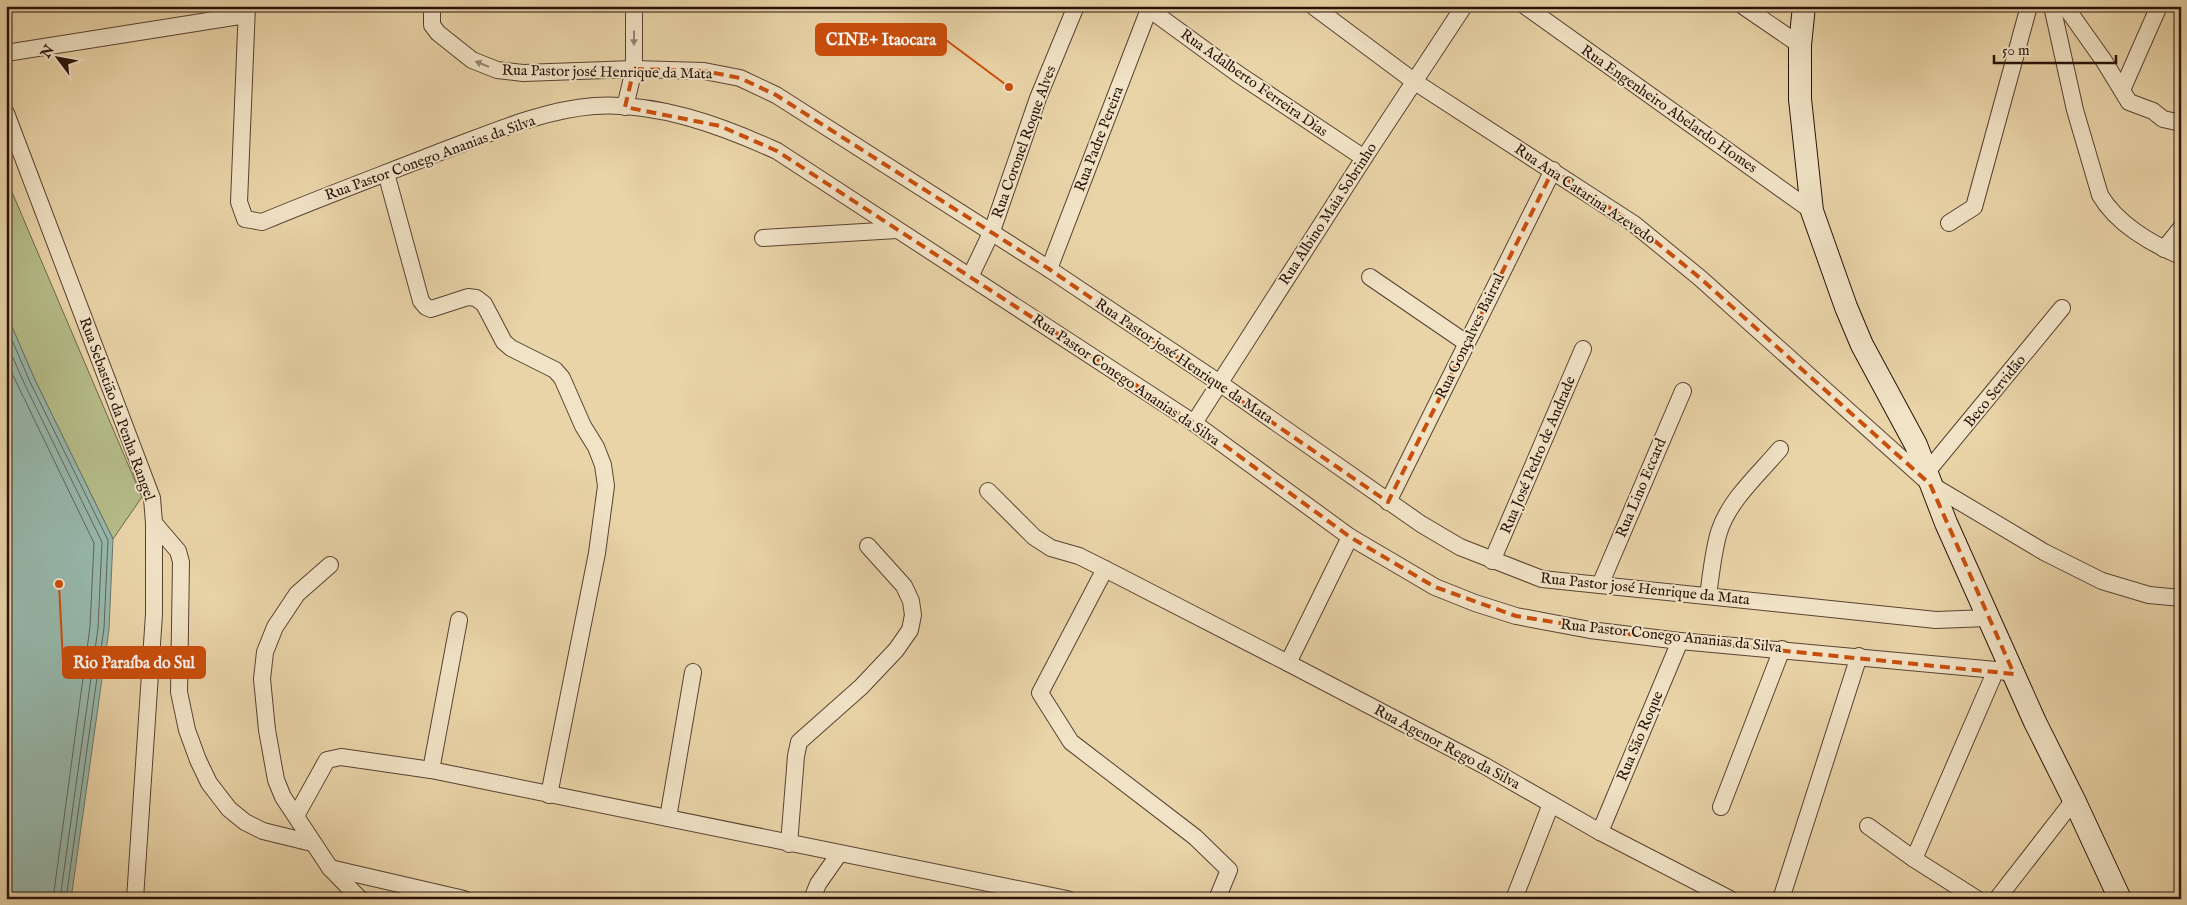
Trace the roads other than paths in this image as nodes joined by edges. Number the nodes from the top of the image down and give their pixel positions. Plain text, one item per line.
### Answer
1 (432, 6) edge
2 (634, 6) edge
3 (1076, 6) edge
4 (1313, 6) edge
5 (1464, 6) edge
6 (1525, 6) edge
7 (1743, 6) edge
8 (1804, 6) edge
9 (2029, 6) edge
10 (2052, 6) edge
11 (2065, 6) edge
12 (2159, 6) edge
13 (1147, 8) edge
14 (247, 11) edge
15 (1800, 45) junction
16 (6, 53) edge
17 (634, 69) junction
18 (1415, 82) junction
19 (2122, 90) junction
20 (625, 107) junction
21 (6, 112) edge
22 (2181, 123) edge
23 (1364, 158) junction
24 (1553, 170) junction
25 (386, 173) junction
26 (1812, 211) junction
27 (1949, 223) dead end
28 (2181, 228) edge
29 (897, 230) junction
30 (992, 232) junction
31 (763, 238) dead end
32 (2164, 249) junction
33 (2181, 256) edge
34 (1049, 269) junction
35 (970, 276) junction
36 (1370, 277) dead end
37 (2062, 308) dead end
38 (1466, 342) junction
39 (1583, 349) dead end
40 (1218, 382) junction
41 (1683, 391) dead end
42 (1194, 423) junction
43 (1780, 449) dead end
44 (1928, 478) junction
45 (988, 491) dead end
46 (1388, 502) junction
47 (154, 523) junction
48 (1350, 537) junction
49 (868, 546) dead end
50 (1492, 561) junction
51 (330, 564) dead end
52 (1106, 569) junction
53 (1600, 585) junction
54 (1708, 596) junction
55 (2181, 598) edge
56 (1988, 618) junction
57 (459, 620) dead end
58 (1680, 640) junction
59 (1782, 649) junction
60 (1859, 656) junction
61 (1288, 663) junction
62 (693, 672) dead end
63 (2005, 672) junction
64 (431, 770) junction
65 (549, 795) junction
66 (2074, 800) junction
67 (1550, 804) junction
68 (1721, 807) dead end
69 (297, 814) junction
70 (668, 818) junction
71 (1868, 826) dead end
72 (1600, 832) junction
73 (312, 843) junction
74 (789, 844) junction
75 (839, 854) junction
76 (1914, 858) junction
77 (330, 868) junction
78 (1515, 898) edge
79 (135, 899) edge
80 (360, 899) edge
81 (464, 899) edge
82 (812, 899) edge
83 (1068, 899) edge
84 (1217, 899) edge
85 (1730, 899) edge
86 (1781, 899) edge
87 (1977, 899) edge
88 (1997, 899) edge
89 (2120, 899) edge

17 -> 1 street, Rua Pastor josé Henrique da Mata
2 -> 17 street
3 - 30 street, Rua Coronel Roque Alves
4 - 18 street, Rua Ana Catarina Azevedo
5 - 18 street, Rua Albino Maia Sobrinho
6 - 26 street, Rua Engenheiro Abelardo Homes
7 - 15 street
8 - 15 main road
9 - 27 street
10 - 32 street
11 - 19 street
12 - 19 street
13 - 23 street, Rua Adalberto Ferreira Dias
13 - 34 street, Rua Padre Pereira
14 - 16 street
14 - 25 street, Rua Pastor Conego Ananias da Silva
15 - 26 main road
17 - 20 street
17 - 30 street, Rua Pastor josé Henrique da Mata
18 - 23 street, Rua Albino Maia Sobrinho
18 - 24 street, Rua Ana Catarina Azevedo
19 - 22 street
20 - 25 street, Rua Pastor Conego Ananias da Silva
20 - 29 street, Rua Pastor Conego Ananias da Silva
21 - 47 street, Rua Sebastião da Penha Rangel
23 - 40 street, Rua Albino Maia Sobrinho
24 - 38 street, Rua Gonçalves Bairral
24 - 44 street, Rua Ana Catarina Azevedo
25 - 65 street
26 - 44 main road
28 - 32 street
29 - 31 street
29 - 35 street, Rua Pastor Conego Ananias da Silva
30 - 34 street, Rua Pastor josé Henrique da Mata
30 - 35 street, Rua Coronel Roque Alves
32 - 33 street
34 - 40 street, Rua Pastor josé Henrique da Mata
35 - 42 street, Rua Pastor Conego Ananias da Silva
36 - 38 street
37 - 44 street, Beco Servidão
38 - 46 street, Rua Gonçalves Bairral
39 - 50 street, Rua José Pedro de Andrade
40 - 42 street, Rua Albino Maia Sobrinho
40 - 46 street, Rua Pastor josé Henrique da Mata
41 - 53 street, Rua Lino Eccard
42 - 48 street, Rua Pastor Conego Ananias da Silva
43 - 54 street
44 - 55 street, Rua Ana Catarina Azevedo
44 - 56 main road
45 - 52 street, Rua Agenor Rego da Silva
46 - 50 street, Rua Pastor josé Henrique da Mata
47 - 73 street
47 - 79 street, Rua Sebastião da Penha Rangel
48 - 58 street, Rua Pastor Conego Ananias da Silva
48 - 61 street
49 - 74 street
50 - 53 street, Rua Pastor josé Henrique da Mata
51 - 69 street
52 - 61 street, Rua Agenor Rego da Silva
52 - 84 street
53 - 54 street, Rua Pastor josé Henrique da Mata
54 - 56 street, Rua Pastor josé Henrique da Mata
56 - 63 main road
57 - 64 street
58 - 59 street, Rua Pastor Conego Ananias da Silva
58 - 72 street, Rua São Roque
59 - 60 street, Rua Pastor Conego Ananias da Silva
59 - 68 street
60 - 63 street, Rua Pastor Conego Ananias da Silva
60 - 86 street
61 - 67 street, Rua Agenor Rego da Silva
62 - 70 street
63 - 66 main road
63 - 76 street
64 - 65 street
64 - 69 street
65 - 70 street
66 - 88 street
66 - 89 main road
67 - 72 street, Rua Agenor Rego da Silva
67 - 78 street
69 - 73 street
70 - 74 street
71 - 76 street
72 - 85 street, Rua Agenor Rego da Silva
73 - 77 street
74 - 75 street
75 - 82 street
75 - 83 street
76 - 87 street
77 - 80 street
77 - 81 street

